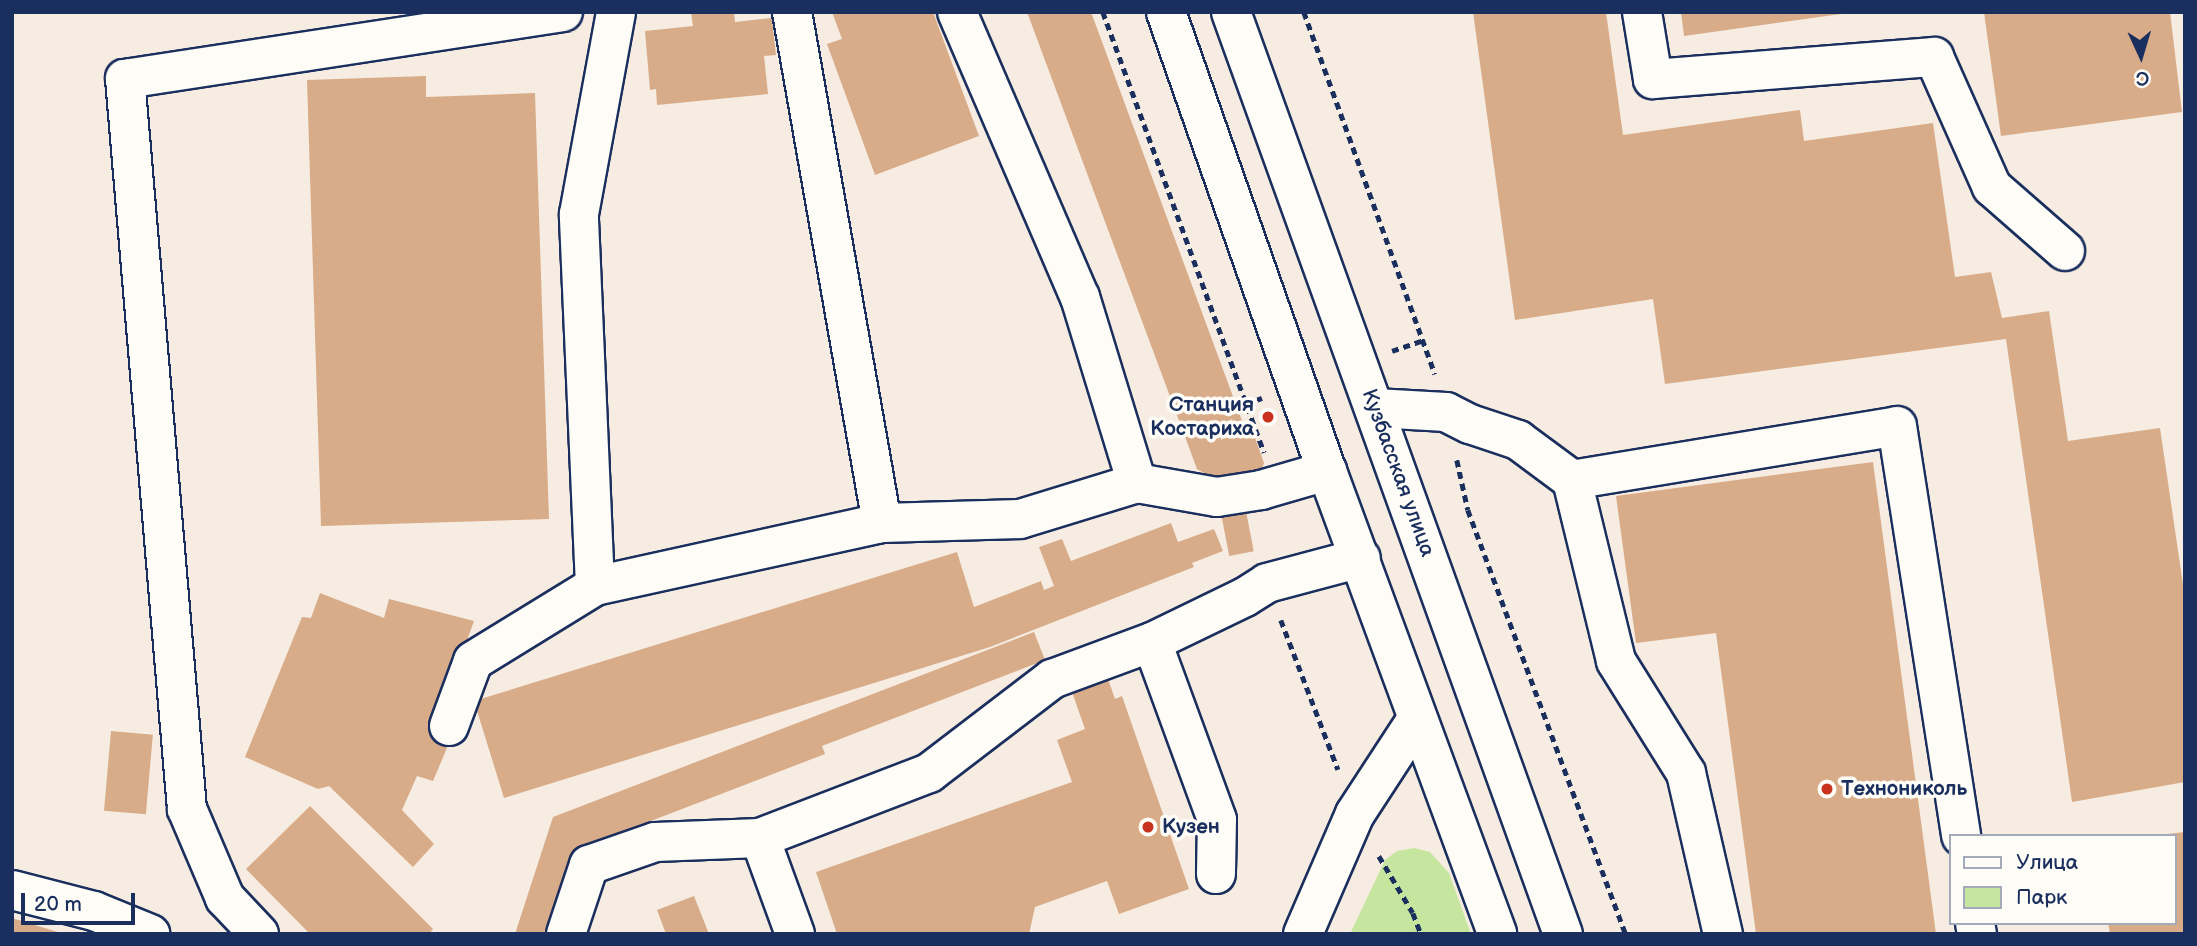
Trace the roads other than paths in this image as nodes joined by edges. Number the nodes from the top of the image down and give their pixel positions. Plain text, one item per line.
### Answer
1 (563, 12) edge
2 (616, 12) edge
3 (792, 12) edge
4 (957, 12) edge
5 (1166, 12) edge
6 (1231, 12) edge
7 (1642, 12) edge
8 (2064, 251) dead end
9 (1375, 408) junction
10 (1327, 471) junction
11 (1572, 480) junction
12 (1137, 483) junction
13 (882, 523) junction
14 (1361, 558) junction
15 (595, 586) junction
16 (1152, 642) junction
17 (1417, 719) junction
18 (449, 726) dead end
19 (1961, 834) edge
20 (760, 838) junction
21 (1216, 874) dead end
22 (12, 890) edge
23 (150, 934) edge
24 (259, 934) edge
25 (566, 934) edge
26 (795, 934) edge
27 (1303, 934) edge
28 (1497, 934) edge
29 (1563, 934) edge
30 (1723, 934) edge

1 - 24 main road
2 - 15 main road
3 - 13 main road
4 - 12 main road
5 - 10 main road
6 - 9 main road, Кузбасская улица
7 - 8 main road
9 - 11 main road
9 - 29 main road, Кузбасская улица
10 - 12 main road
10 - 14 main road
11 - 19 main road
11 - 30 main road
12 - 13 main road
13 - 15 main road
14 - 16 main road
14 - 17 main road
15 - 18 main road
16 - 20 main road
16 - 21 main road
17 - 27 main road
17 - 28 main road
20 - 25 main road
20 - 26 main road
22 - 23 main road

